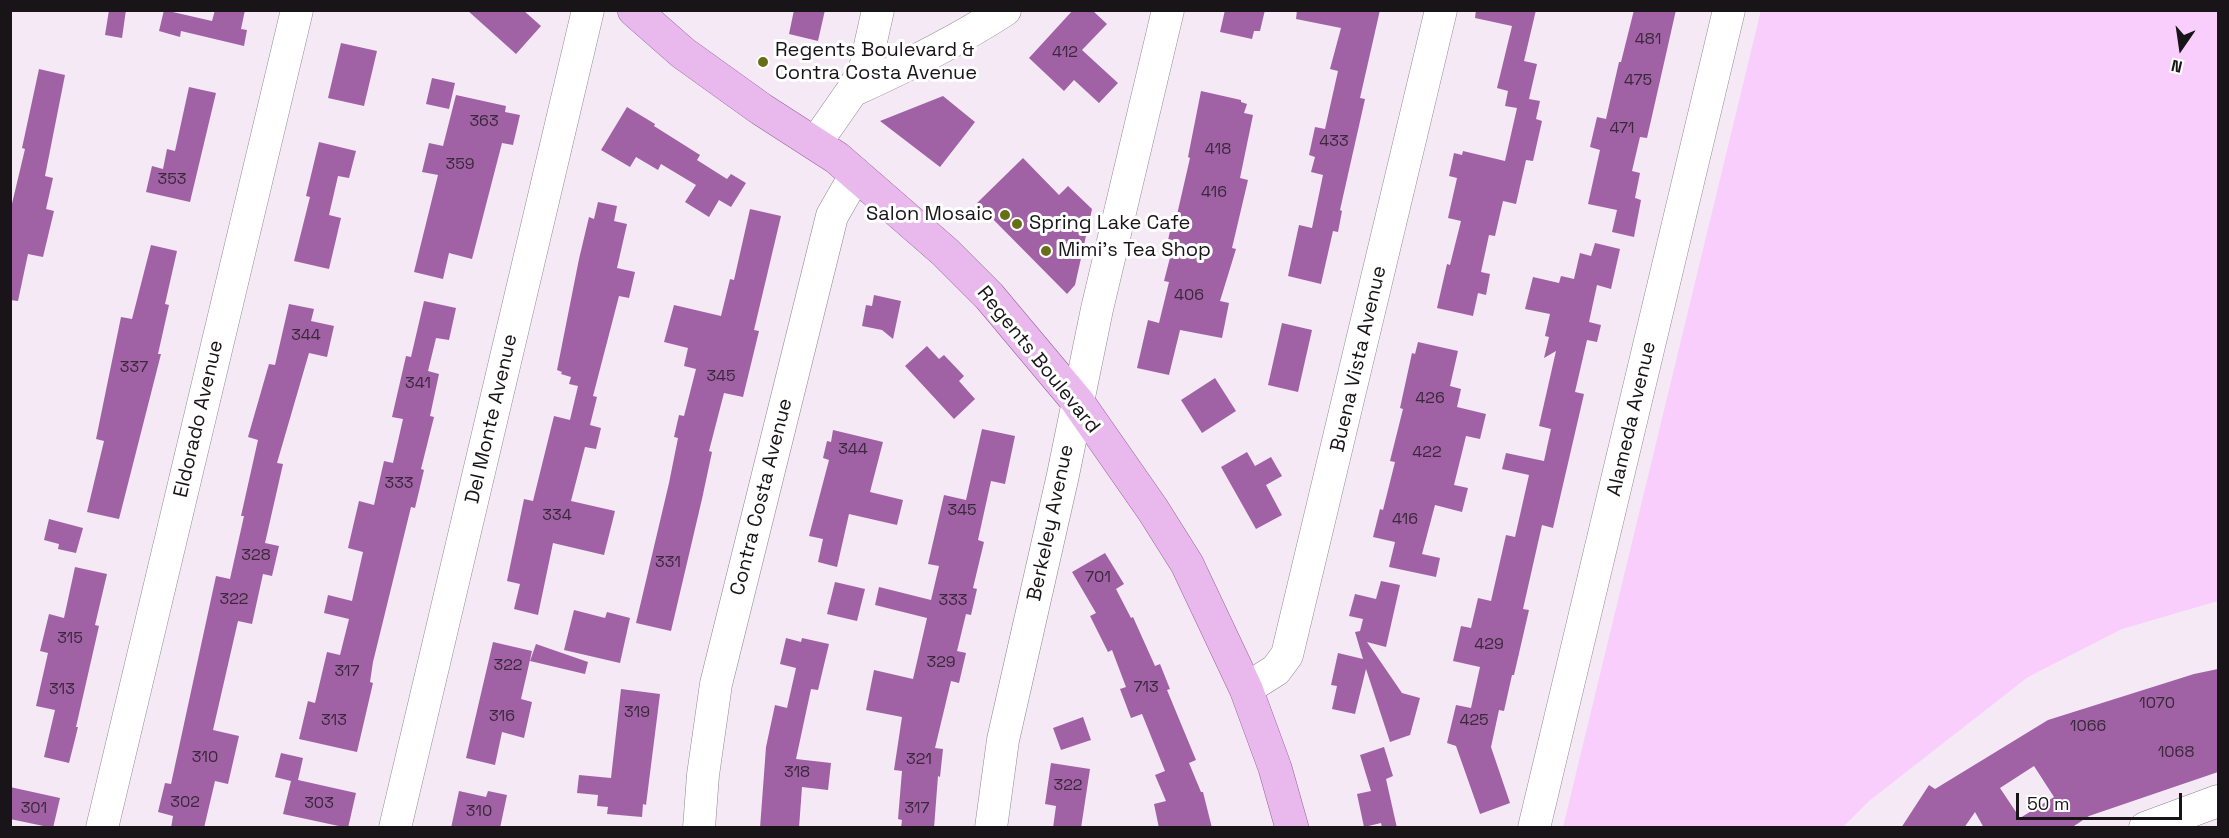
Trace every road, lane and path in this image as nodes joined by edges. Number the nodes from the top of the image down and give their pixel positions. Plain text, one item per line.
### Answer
1 (297, 10) edge
2 (588, 10) edge
3 (634, 10) edge
4 (878, 10) edge
5 (1005, 10) edge
6 (1168, 10) edge
7 (1441, 10) edge
8 (1730, 10) edge
9 (852, 91) junction
10 (815, 144) junction
11 (856, 174) junction
12 (1077, 401) junction
13 (1246, 689) junction
14 (1275, 768) junction
15 (2218, 801) edge
16 (102, 828) edge
17 (395, 828) edge
18 (699, 828) edge
19 (991, 828) edge
20 (1282, 828) edge
21 (1292, 828) edge
22 (1534, 828) edge
23 (2145, 828) edge

1 - 16 street, Eldorado Avenue
2 - 17 street, Del Monte Avenue
3 - 10 main road, Regents Boulevard
4 - 9 street
5 - 9 street
6 - 12 street, Berkeley Avenue
7 - 13 street, Buena Vista Avenue
8 - 22 street, Alameda Avenue
9 - 10 street
10 - 11 main road, Regents Boulevard
11 - 12 main road, Regents Boulevard
11 - 18 street, Contra Costa Avenue
12 - 13 main road, Regents Boulevard
12 - 19 street, Berkeley Avenue
13 - 14 main road, Regents Boulevard
14 - 20 main road
14 - 21 main road, Regents Boulevard
15 - 23 street

